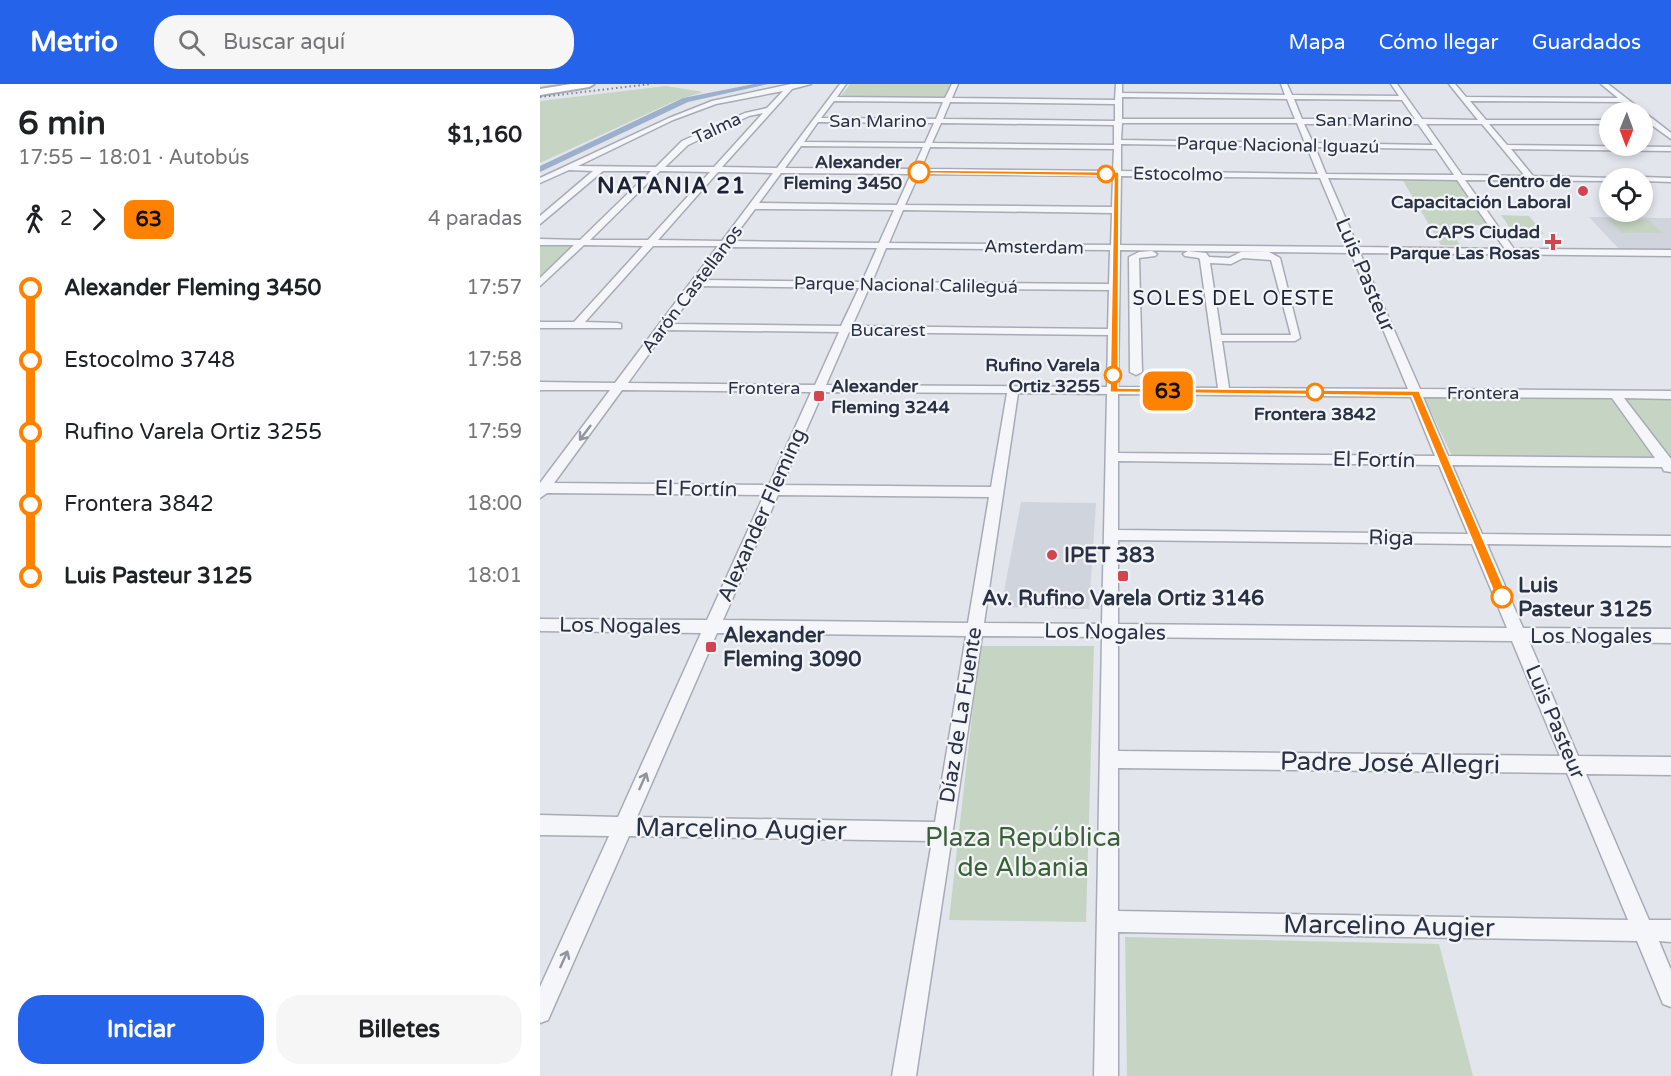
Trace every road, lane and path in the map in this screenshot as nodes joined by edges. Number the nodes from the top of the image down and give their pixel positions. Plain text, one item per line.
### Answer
1 (588, 84) edge
2 (808, 84) edge
3 (843, 84) edge
4 (956, 84) edge
5 (1119, 84) edge
6 (1284, 84) edge
7 (1394, 84) edge
8 (1452, 84) edge
9 (1604, 84) edge
10 (791, 87) junction
11 (540, 91) edge
12 (1288, 97) junction
13 (1118, 98) junction
14 (1404, 98) junction
15 (832, 99) junction
16 (1465, 99) junction
17 (947, 100) junction
18 (1624, 100) junction
19 (1627, 102) edge
20 (770, 110) junction
21 (817, 120) junction
22 (1299, 120) junction
23 (1420, 120) junction
24 (938, 121) junction
25 (1484, 121) junction
26 (1118, 122) junction
27 (1599, 122) edge
28 (1653, 122) edge
29 (1671, 122) edge
30 (1653, 123) edge
31 (1671, 137) edge
32 (800, 144) junction
33 (927, 145) junction
34 (1118, 145) junction
35 (1310, 146) junction
36 (1438, 147) junction
37 (1506, 147) junction
38 (1671, 149) edge
39 (566, 168) junction
40 (600, 169) junction
41 (657, 169) junction
42 (716, 170) junction
43 (780, 170) junction
44 (915, 172) junction
45 (1117, 174) junction
46 (1322, 176) junction
47 (1460, 177) junction
48 (1531, 178) junction
49 (1599, 179) edge
50 (1653, 179) edge
51 (1671, 180) edge
52 (540, 181) edge
53 (753, 206) junction
54 (899, 207) junction
55 (1116, 210) junction
56 (540, 221) edge
57 (540, 242) edge
58 (582, 242) junction
59 (651, 243) junction
60 (725, 244) junction
61 (883, 245) junction
62 (1116, 248) junction
63 (1354, 250) junction
64 (1512, 252) junction
65 (1671, 253) edge
66 (1205, 260) junction
67 (540, 283) edge
68 (696, 283) junction
69 (865, 284) junction
70 (1115, 287) junction
71 (540, 325) edge
72 (577, 326) junction
73 (617, 326) dead end
74 (664, 327) junction
75 (845, 330) junction
76 (1113, 332) junction
77 (1217, 339) junction
78 (1136, 372) dead end
79 (540, 386) edge
80 (620, 386) junction
81 (819, 388) junction
82 (1013, 390) junction
83 (1113, 390) junction
84 (1224, 391) junction
85 (1415, 393) junction
86 (1616, 394) junction
87 (1671, 395) edge
88 (1112, 458) junction
89 (1444, 461) junction
90 (1669, 465) edge
91 (541, 490) edge
92 (774, 490) junction
93 (996, 492) junction
94 (1112, 535) junction
95 (1478, 539) junction
96 (1671, 541) edge
97 (540, 625) edge
98 (712, 627) junction
99 (975, 630) junction
100 (1110, 632) junction
101 (1519, 635) junction
102 (1671, 636) edge
103 (1109, 759) junction
104 (1573, 765) junction
105 (1671, 766) edge
106 (540, 825) edge
107 (623, 827) junction
108 (943, 832) junction
109 (1107, 921) junction
110 (1644, 931) junction
111 (1671, 931) edge
112 (1671, 996) edge
113 (540, 1012) edge
114 (904, 1076) edge
115 (1106, 1076) edge

1 - 11 main road
2 - 10 street
3 - 15 street, Aarón Castellanos
4 - 17 street, Alexander Fleming
5 - 13 street
6 - 12 street, Luis Pasteur
7 - 14 street
8 - 16 street
9 - 18 street
10 - 20 street
10 - 39 street
12 - 13 street
12 - 14 street
12 - 22 street, Luis Pasteur
13 - 17 street
13 - 26 street
14 - 23 street
15 - 17 street
15 - 21 street, Aarón Castellanos
16 - 18 street
16 - 25 street
17 - 24 street, Alexander Fleming
18 - 19 street
20 - 41 street, Talma
20 - 42 street
21 - 24 street, San Marino
21 - 32 street, Aarón Castellanos
22 - 23 street, San Marino
22 - 26 street, San Marino
22 - 35 street, Luis Pasteur
23 - 25 street, San Marino
23 - 36 street
24 - 26 street, San Marino
24 - 33 street, Alexander Fleming
25 - 27 street, San Marino
25 - 37 street
26 - 34 street
28 - 29 street
30 - 31 street
32 - 33 street, Parque Nacional Iguazú
32 - 43 street, Aarón Castellanos
33 - 34 street, Parque Nacional Iguazú
33 - 44 street, Alexander Fleming
34 - 35 street, Parque Nacional Iguazú
34 - 45 street
35 - 36 street, Parque Nacional Iguazú
35 - 46 street, Luis Pasteur
36 - 47 street
37 - 38 street
37 - 48 street
39 - 40 street, Estocolmo
39 - 52 street
40 - 41 street, Estocolmo
40 - 56 street
41 - 42 street, Estocolmo
41 - 58 street, Talma
42 - 43 street, Estocolmo
42 - 59 street
43 - 44 street, Estocolmo
43 - 53 street, Aarón Castellanos
44 - 45 street, Estocolmo
44 - 54 street, Alexander Fleming
45 - 46 street, Estocolmo
45 - 55 street
46 - 47 street, Estocolmo
46 - 63 street, Luis Pasteur
47 - 48 street, Estocolmo
47 - 64 street
48 - 49 street, Estocolmo
50 - 51 street
53 - 54 street
53 - 60 street, Aarón Castellanos
54 - 55 street
54 - 61 street, Alexander Fleming
55 - 62 street
57 - 58 street, Amsterdam
58 - 59 street, Amsterdam
58 - 67 street, Talma
59 - 60 street, Amsterdam
59 - 72 street
60 - 61 street, Amsterdam
60 - 68 street, Aarón Castellanos
61 - 62 street, Amsterdam
61 - 69 street, Alexander Fleming
62 - 63 street, Amsterdam
62 - 70 street
63 - 64 street, Amsterdam
63 - 85 street, Luis Pasteur
64 - 65 street, Amsterdam
66 - 77 street
66 - 77 street
66 - 78 street
68 - 69 street, Parque Nacional Calileguá
68 - 74 street, Aarón Castellanos
69 - 70 street, Parque Nacional Calileguá
69 - 75 street, Alexander Fleming
70 - 76 street
71 - 72 street
72 - 73 street
74 - 75 street, Bucarest
74 - 80 street, Aarón Castellanos
75 - 76 street, Bucarest
75 - 81 street, Alexander Fleming
76 - 83 street
77 - 84 street
79 - 80 street, Frontera
80 - 81 street, Frontera
80 -> 91 street, Aarón Castellanos
81 - 82 street, Frontera
81 - 92 street, Alexander Fleming
82 - 83 street, Frontera
82 - 93 street, Díaz de La Fuente
83 - 84 street, Frontera
83 - 88 street
84 - 85 street, Frontera
85 - 86 street, Frontera
85 - 89 street, Luis Pasteur
86 - 87 street, Frontera
86 - 90 street
88 - 89 street, El Fortín
88 - 94 street
89 - 90 street, El Fortín
89 - 95 street, Luis Pasteur
91 - 92 street, El Fortín
92 - 93 street, El Fortín
92 - 98 street, Alexander Fleming
93 - 99 street, Díaz de La Fuente
94 - 95 street, Riga
94 - 100 street
95 - 96 street, Riga
95 - 101 street, Luis Pasteur
97 - 98 street, Los Nogales
98 - 99 street, Los Nogales
107 -> 98 street, Alexander Fleming
99 - 100 street, Los Nogales
99 - 108 street, Díaz de La Fuente
100 - 101 street, Los Nogales
100 - 103 street
101 - 102 street, Los Nogales
101 - 104 street, Luis Pasteur
103 - 104 street, Padre José Allegri
103 - 109 street
104 - 105 street, Padre José Allegri
104 - 110 street, Luis Pasteur
106 - 107 street, Marcelino Augier
107 - 108 street, Marcelino Augier
113 -> 107 street, Alexander Fleming
108 - 114 street, Díaz de La Fuente
109 - 110 street, Marcelino Augier
109 - 115 street
110 - 111 street, Marcelino Augier
110 - 112 street, Luis Pasteur

